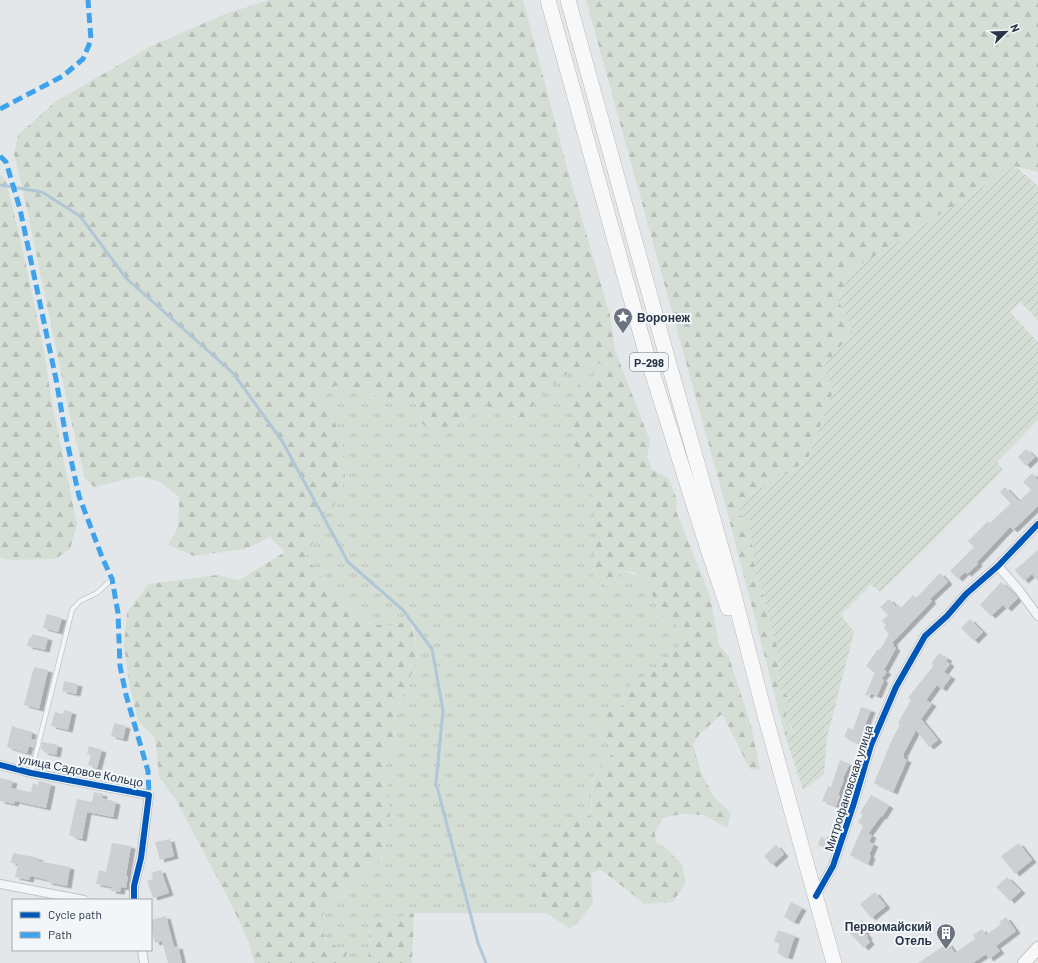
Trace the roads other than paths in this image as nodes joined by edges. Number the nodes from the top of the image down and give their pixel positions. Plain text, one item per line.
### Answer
1 (548, 0) edge
2 (568, 0) edge
3 (1038, 524) edge
4 (998, 566) junction
5 (112, 579) dead end
6 (1038, 616) edge
7 (766, 719) junction
8 (0, 765) edge
9 (31, 773) junction
10 (0, 884) edge
11 (816, 896) junction
12 (79, 899) edge
13 (134, 899) edge
14 (1038, 948) edge
15 (142, 951) edge
16 (144, 963) edge
17 (834, 963) edge
18 (1024, 963) edge

1 - 7 highway, Р-298
2 - 7 highway, Р-298
3 - 4 street, Митрофановская улица
4 - 6 street
4 - 11 street, Митрофановская улица
5 - 9 lane
7 - 11 highway, Р-298
8 - 9 street, улица Садовое Кольцо
9 - 13 street, улица Садовое Кольцо
10 - 12 street
11 - 17 highway, Р-298
14 - 18 street
15 - 16 street

